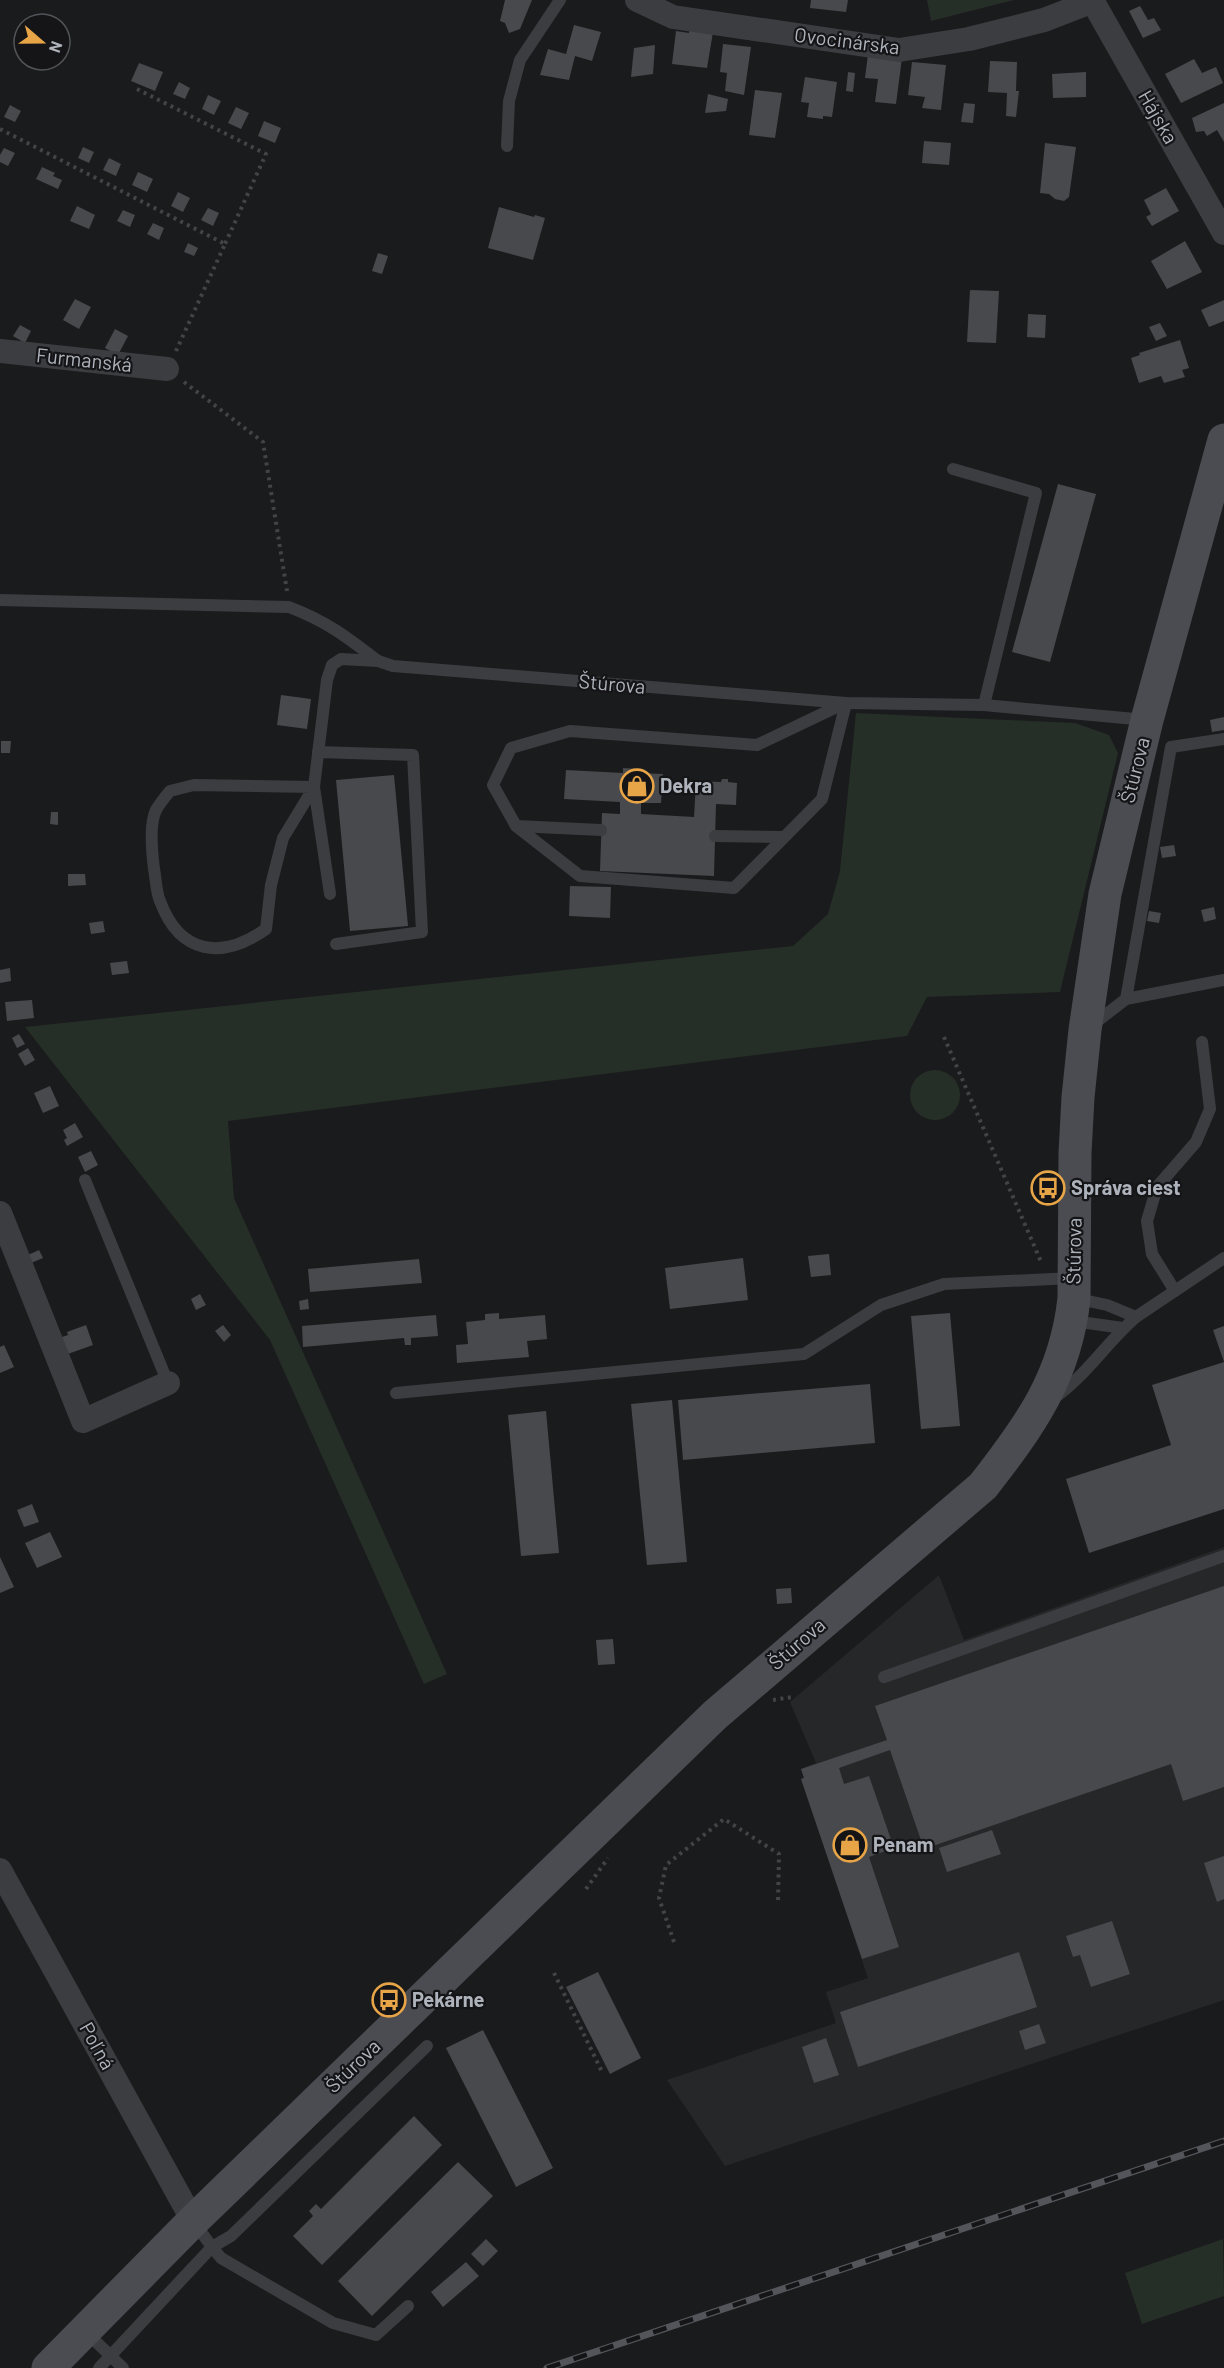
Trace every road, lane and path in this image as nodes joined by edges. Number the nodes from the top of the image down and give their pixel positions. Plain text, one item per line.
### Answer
1 (560, 0) edge
2 (637, 0) edge
3 (1093, 1) edge
4 (137, 89) dead end
5 (0, 129) edge
6 (507, 146) dead end
7 (1224, 233) edge
8 (225, 244) junction
9 (0, 351) edge
10 (167, 369) junction
11 (1224, 440) edge
12 (953, 469) dead end
13 (1218, 484) edge
14 (0, 600) edge
15 (289, 607) junction
16 (378, 661) junction
17 (846, 703) junction
18 (984, 705) junction
19 (1147, 720) junction
20 (1224, 739) edge
21 (318, 752) junction
22 (314, 787) junction
23 (516, 826) junction
24 (601, 830) dead end
25 (715, 836) dead end
26 (784, 837) junction
27 (330, 894) dead end
28 (336, 944) dead end
29 (1224, 980) edge
30 (1126, 999) junction
31 (1085, 1030) junction
32 (944, 1037) dead end
33 (1202, 1042) dead end
34 (85, 1180) dead end
35 (0, 1213) edge
36 (1224, 1258) edge
37 (1175, 1291) junction
38 (1067, 1294) junction
39 (1136, 1317) junction
40 (1124, 1328) junction
41 (168, 1383) joint
42 (396, 1393) dead end
43 (1039, 1409) junction
44 (1224, 1556) edge
45 (884, 1677) dead end
46 (0, 1870) edge
47 (778, 1900) dead end
48 (674, 1942) dead end
49 (554, 1973) dead end
50 (427, 2046) dead end
51 (603, 2074) dead end
52 (202, 2234) junction
53 (408, 2306) dead end
54 (84, 2331) junction
55 (111, 2356) junction
56 (48, 2368) edge
57 (99, 2368) edge
58 (123, 2368) edge

1 - 6 lane
2 - 3 street, Ovocinárska
3 - 7 street, Hájska
4 - 8 path
5 - 8 path
8 - 10 path
9 - 10 street, Furmanská
10 - 15 path
11 - 13 street, Štúrova
12 - 18 lane
13 - 19 street, Štúrova
14 - 15 lane
15 - 16 lane
16 - 17 lane, Štúrova
16 - 21 lane, Štúrova
17 - 18 lane, Štúrova
17 - 23 lane, Štúrova
17 - 26 lane
18 - 19 lane, Štúrova
19 - 31 street, Štúrova
20 - 30 lane
21 - 22 lane, Štúrova
21 - 28 lane
22 - 22 lane
22 - 27 lane
23 - 24 lane
23 - 26 lane
25 - 26 lane
29 - 30 lane
30 - 31 lane
31 - 38 street, Štúrova
32 - 38 path
33 - 37 lane
34 - 41 lane
35 - 41 street
36 - 37 lane
37 - 39 lane
38 - 39 lane
38 - 40 lane
38 - 42 lane
38 - 43 street, Štúrova
39 - 40 lane
40 - 43 lane
43 - 52 street, Štúrova
44 - 45 lane
46 - 52 street, Poľná
47 - 48 path
49 - 51 path
50 - 52 lane
52 - 53 lane
52 - 54 street, Štúrova
52 - 55 lane
54 - 55 lane
54 - 56 street, Štúrova
55 - 57 lane
55 - 58 lane

